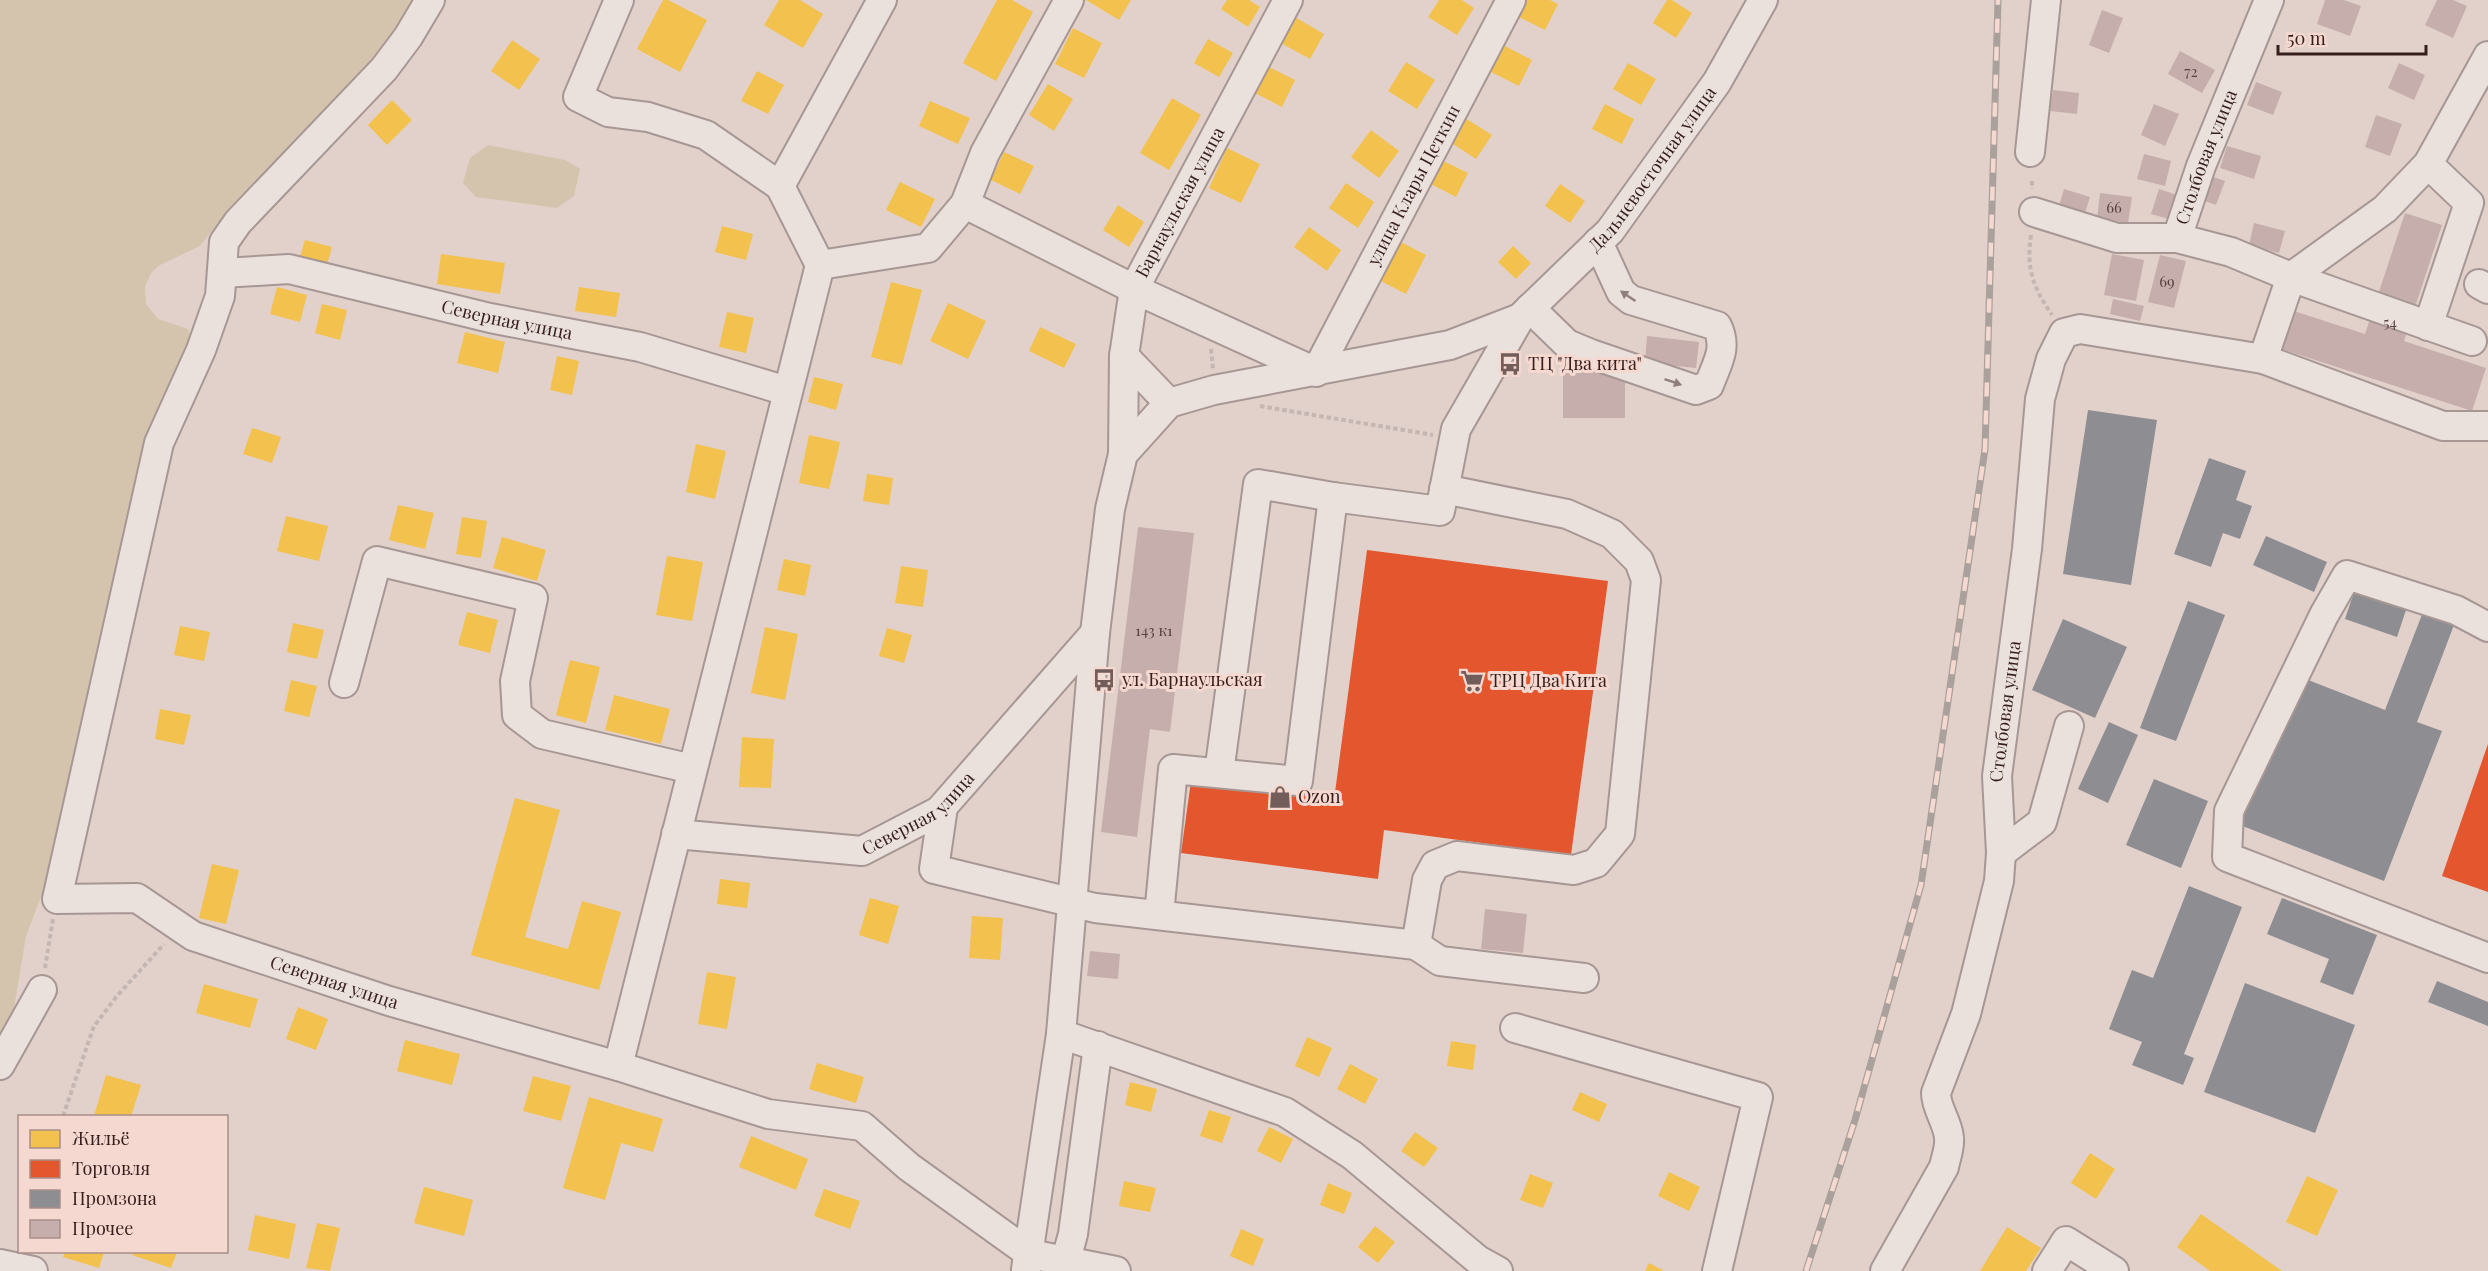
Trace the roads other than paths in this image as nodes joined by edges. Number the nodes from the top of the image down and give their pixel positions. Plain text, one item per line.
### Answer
1 (430, 0) edge
2 (619, 0) edge
3 (882, 0) edge
4 (1069, 0) edge
5 (1288, 0) edge
6 (1511, 0) edge
7 (1763, 0) edge
8 (2046, 0) edge
9 (2269, 0) edge
10 (2488, 56) edge
11 (2030, 153) dead end
12 (2428, 164) junction
13 (780, 186) junction
14 (965, 204) junction
15 (2034, 212) road end
16 (2177, 238) junction
17 (1598, 242) junction
18 (820, 265) junction
19 (223, 273) junction
20 (2290, 277) junction
21 (1134, 289) junction
22 (1525, 313) junction
23 (2428, 326) junction
24 (2472, 341) dead end
25 (1124, 356) junction
26 (2263, 359) junction
27 (1316, 372) junction
28 (787, 391) junction
29 (1168, 403) junction
30 (2488, 426) edge
31 (1123, 454) junction
32 (1444, 489) junction
33 (1334, 497) junction
34 (2488, 627) edge
35 (1095, 633) junction
36 (344, 683) dead end
37 (2069, 726) dead end
38 (692, 769) junction
39 (1219, 773) junction
40 (944, 807) junction
41 (676, 834) junction
42 (2001, 853) junction
43 (1071, 904) junction
44 (1159, 915) junction
45 (1416, 945) junction
46 (2488, 958) edge
47 (1584, 978) dead end
48 (42, 990) road end
49 (1515, 1028) dead end
50 (1061, 1034) junction
51 (1098, 1046) junction
52 (0, 1065) edge
53 (618, 1066) junction
54 (1028, 1262) edge
55 (0, 1264) edge
56 (1064, 1266) edge
57 (33, 1271) edge
58 (1116, 1271) edge
59 (1498, 1271) edge
60 (1717, 1271) edge
61 (1885, 1271) edge
62 (2047, 1271) edge
63 (2114, 1271) edge

1 - 19 street
2 - 13 street
3 - 13 street
4 - 14 street
5 - 21 street, Барнаульская улица
6 - 27 street, улица Клары Цеткин
7 - 17 street, Дальневосточная улица
8 - 11 street
9 - 16 street, Столбовая улица
10 - 12 street
12 - 20 street
12 - 23 street
13 - 18 street
14 - 18 street
14 - 21 street
15 - 16 street
16 - 20 street, Столбовая улица
17 - 22 street, Дальневосточная улица
22 -> 17 street
18 - 28 street
19 - 28 street, Северная улица
19 - 53 street, Северная улица
20 - 23 street, Столбовая улица
20 - 26 street
21 - 25 street, Барнаульская улица
21 - 27 street
22 - 27 street
22 - 32 street
23 - 24 street, Столбовая улица
25 - 29 street
25 - 31 street, Барнаульская улица
26 - 30 street
26 - 42 street, Столбовая улица
27 - 29 street
28 - 38 street
29 - 31 street
31 - 35 street, Барнаульская улица
32 - 33 street
32 - 45 street
33 - 39 street
33 - 39 street
34 - 46 street
35 - 40 street, Северная улица
35 - 43 street, Барнаульская улица
36 - 38 street
37 - 42 street
38 - 41 street
39 - 44 street
40 - 41 street, Северная улица
40 - 43 street
41 - 53 street
42 - 61 street, Столбовая улица
43 - 44 street
43 - 50 street, Барнаульская улица
44 - 45 street
45 - 47 street
48 - 52 street
49 - 60 street
50 - 51 street
50 - 54 street, Барнаульская улица
51 - 56 street
51 - 59 street
53 - 54 street, Северная улица
54 - 56 street
55 - 57 street
56 - 58 street
62 - 63 street

